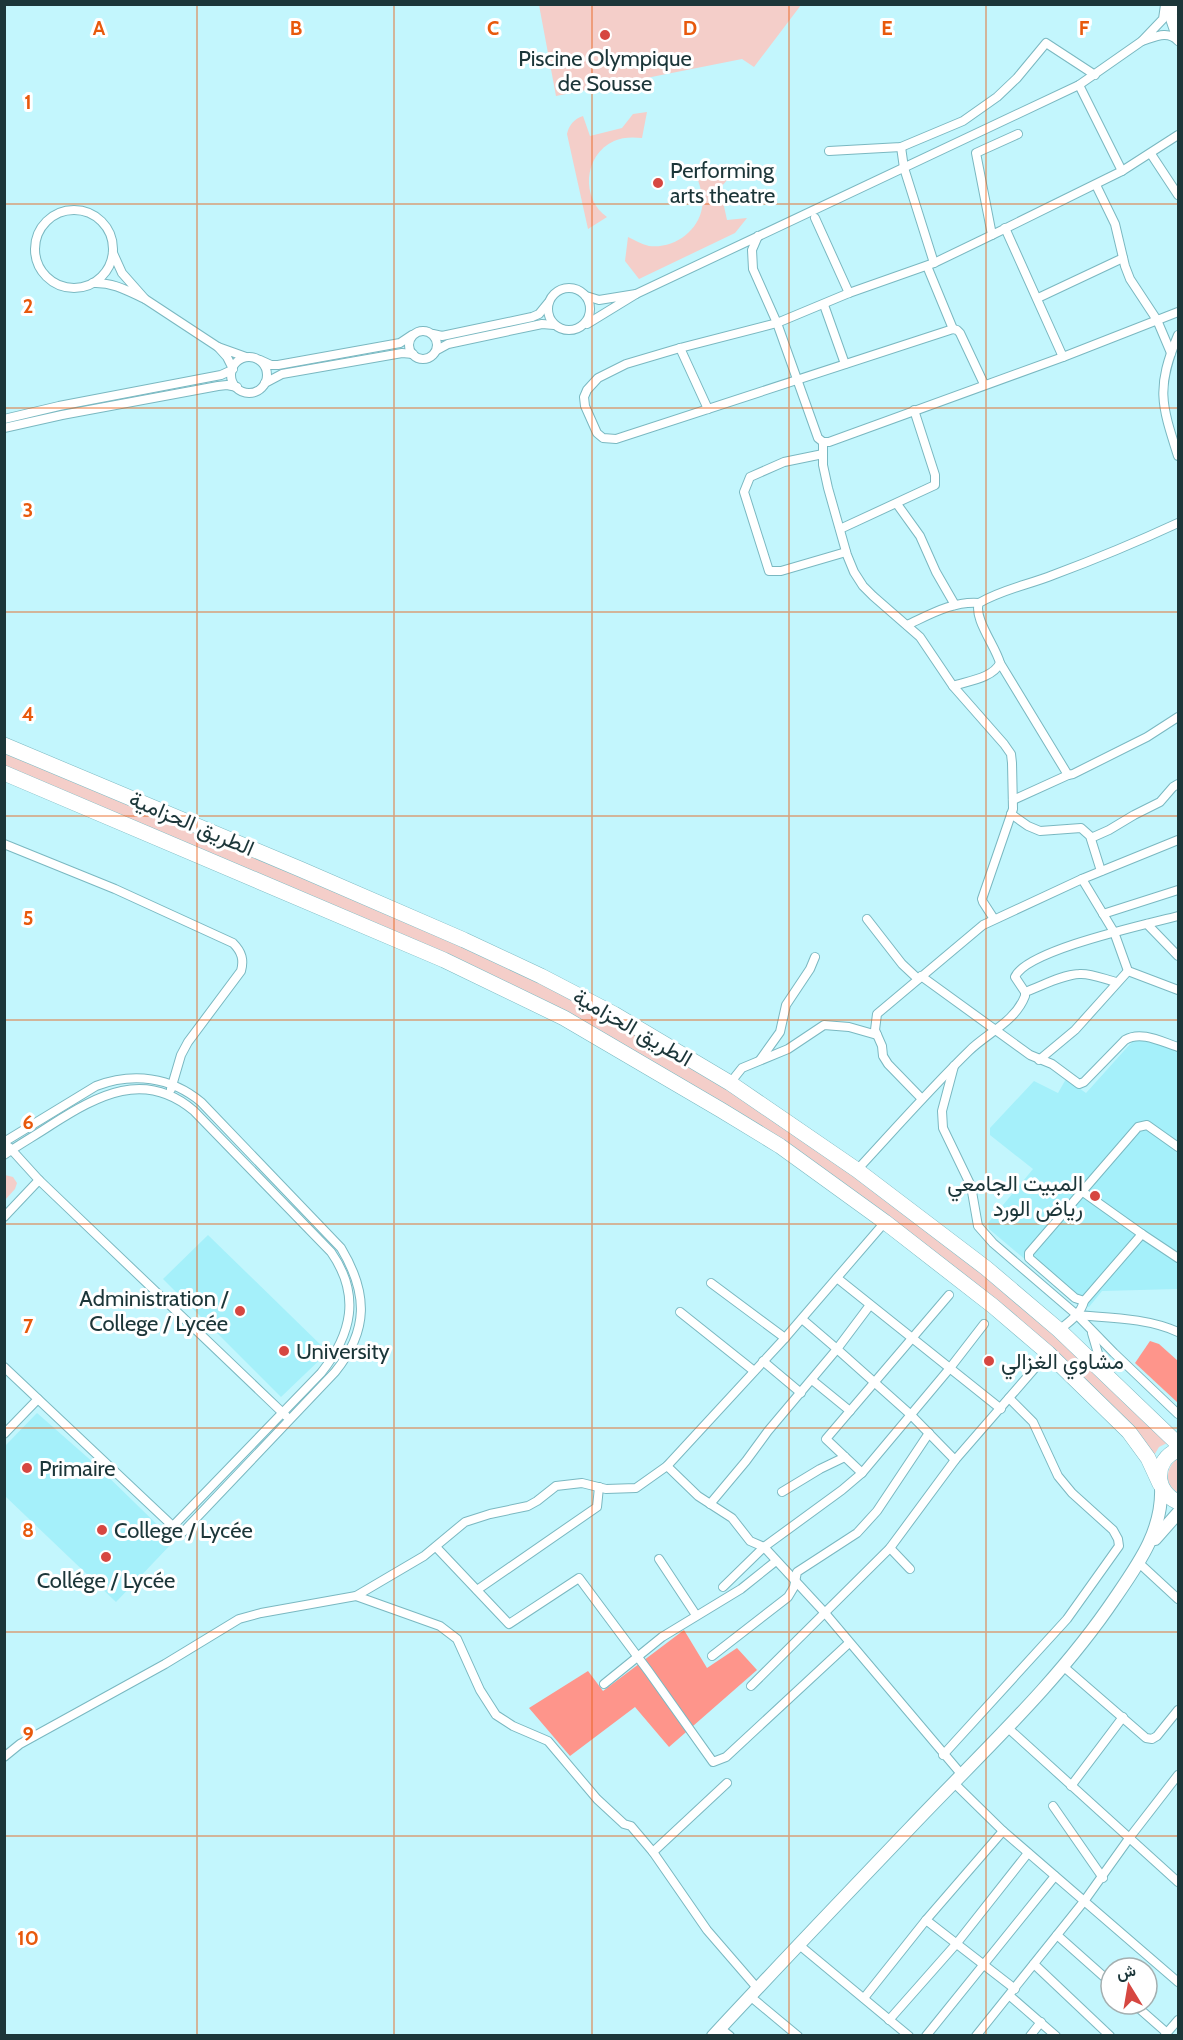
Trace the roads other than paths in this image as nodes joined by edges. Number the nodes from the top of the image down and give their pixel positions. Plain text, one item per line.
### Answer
1 (1166, 4) edge
2 (1179, 36) edge
3 (1142, 41) junction
4 (1179, 41) edge
5 (1095, 75) junction
6 (1079, 85) junction
7 (1018, 134) dead end
8 (1179, 135) edge
9 (901, 147) junction
10 (829, 151) dead end
11 (1151, 154) junction
12 (904, 168) junction
13 (1122, 171) junction
14 (1096, 185) junction
15 (1179, 195) edge
16 (815, 218) dead end
17 (1005, 228) junction
18 (992, 235) junction
19 (758, 236) junction
20 (113, 254) junction
21 (1123, 258) junction
22 (931, 264) junction
23 (93, 283) junction
24 (849, 293) junction
25 (636, 294) junction
26 (586, 296) junction
27 (1038, 298) junction
28 (145, 299) junction
29 (548, 303) junction
30 (824, 305) junction
31 (1179, 312) edge
32 (1157, 320) junction
33 (777, 323) junction
34 (554, 325) junction
35 (581, 327) junction
36 (953, 329) junction
37 (433, 334) junction
38 (412, 335) junction
39 (1179, 335) edge
40 (218, 347) junction
41 (680, 348) junction
42 (437, 350) junction
43 (1171, 353) junction
44 (413, 354) junction
45 (247, 357) junction
46 (1063, 357) junction
47 (260, 360) junction
48 (845, 364) junction
49 (232, 369) junction
50 (798, 381) junction
51 (265, 383) junction
52 (984, 384) junction
53 (237, 387) junction
54 (708, 409) junction
55 (914, 410) junction
56 (4, 419) edge
57 (4, 428) edge
58 (822, 442) junction
59 (823, 454) junction
60 (1179, 456) edge
61 (897, 504) junction
62 (1179, 523) edge
63 (840, 529) junction
64 (846, 552) junction
65 (979, 603) junction
66 (955, 605) junction
67 (907, 625) junction
68 (1000, 663) junction
69 (953, 686) junction
70 (1179, 717) edge
71 (4, 745) edge
72 (4, 773) edge
73 (1068, 775) junction
74 (1179, 784) edge
75 (1013, 800) junction
76 (1011, 814) junction
77 (1091, 838) junction
78 (1179, 840) edge
79 (4, 844) edge
80 (1101, 871) junction
81 (1082, 879) junction
82 (1179, 890) edge
83 (1103, 914) junction
84 (1179, 916) edge
85 (867, 919) dead end
86 (994, 919) junction
87 (1147, 924) junction
88 (1114, 932) junction
89 (1179, 956) edge
90 (815, 957) dead end
91 (1128, 971) junction
92 (919, 977) junction
93 (1116, 982) junction
94 (1179, 990) edge
95 (1025, 992) junction
96 (995, 1030) junction
97 (877, 1035) junction
98 (1179, 1047) edge
99 (760, 1060) junction
100 (1039, 1060) junction
101 (954, 1066) junction
102 (730, 1083) junction
103 (173, 1085) junction
104 (169, 1094) junction
105 (922, 1099) junction
106 (5, 1142) edge
107 (1179, 1147) edge
108 (8, 1153) edge
109 (857, 1170) junction
110 (39, 1180) junction
111 (1083, 1191) junction
112 (4, 1217) edge
113 (885, 1222) junction
114 (1142, 1234) junction
115 (1179, 1258) edge
116 (837, 1278) junction
117 (711, 1283) dead end
118 (950, 1295) dead end
119 (1084, 1301) junction
120 (870, 1305) junction
121 (680, 1312) dead end
122 (1077, 1315) junction
123 (802, 1319) junction
124 (984, 1324) dead end
125 (1059, 1330) junction
126 (1092, 1331) junction
127 (1179, 1332) edge
128 (785, 1338) junction
129 (912, 1338) junction
130 (837, 1349) junction
131 (1048, 1353) junction
132 (763, 1361) junction
133 (4, 1367) edge
134 (950, 1368) junction
135 (754, 1371) junction
136 (1104, 1373) junction
137 (812, 1380) junction
138 (875, 1383) junction
139 (801, 1393) junction
140 (1009, 1398) junction
141 (38, 1399) junction
142 (1000, 1408) junction
143 (850, 1411) junction
144 (282, 1412) junction
145 (1179, 1414) edge
146 (911, 1415) junction
147 (290, 1420) junction
148 (929, 1433) junction
149 (4, 1434) edge
150 (1179, 1443) edge
151 (1179, 1450) edge
152 (844, 1457) junction
153 (955, 1460) junction
154 (667, 1466) junction
155 (862, 1473) junction
156 (1160, 1485) junction
157 (599, 1487) junction
158 (782, 1492) dead end
159 (1179, 1502) edge
160 (710, 1504) junction
161 (1176, 1520) edge
162 (173, 1526) junction
163 (436, 1547) junction
164 (764, 1547) junction
165 (1148, 1547) junction
166 (890, 1548) junction
167 (659, 1560) dead end
168 (776, 1561) junction
169 (1139, 1563) junction
170 (910, 1569) dead end
171 (794, 1581) junction
172 (723, 1587) dead end
173 (477, 1590) junction
174 (356, 1596) junction
175 (1179, 1599) edge
176 (825, 1613) junction
177 (696, 1616) junction
178 (849, 1643) junction
179 (712, 1656) dead end
180 (637, 1657) junction
181 (1064, 1666) junction
182 (604, 1684) dead end
183 (751, 1686) dead end
184 (1179, 1710) edge
185 (1123, 1717) junction
186 (1008, 1728) junction
187 (943, 1755) junction
188 (4, 1757) edge
189 (1179, 1774) edge
190 (958, 1779) junction
191 (727, 1783) dead end
192 (1176, 1785) edge
193 (1071, 1786) junction
194 (1053, 1806) dead end
195 (1003, 1831) junction
196 (1130, 1837) junction
197 (652, 1852) junction
198 (1028, 1853) junction
199 (1055, 1876) junction
200 (1103, 1878) junction
201 (1179, 1882) edge
202 (1085, 1900) junction
203 (926, 1920) junction
204 (1057, 1935) junction
205 (957, 1943) junction
206 (798, 1944) junction
207 (983, 1964) junction
208 (1034, 1964) junction
209 (1099, 1972) edge
210 (1179, 1982) edge
211 (754, 1993) junction
212 (1012, 1993) junction
213 (864, 1998) junction
214 (1146, 2016) edge
215 (889, 2020) junction
216 (1179, 2020) edge
217 (1041, 2022) junction
218 (721, 2033) edge
219 (1165, 2034) edge
220 (798, 2036) edge
221 (909, 2036) edge
222 (926, 2036) edge
223 (976, 2036) edge
224 (1030, 2036) edge
225 (1056, 2036) edge
226 (1110, 2036) edge

1 - 2 street
1 - 3 street
3 - 4 street
3 - 5 street
5 - 6 street
5 - 9 street
6 - 12 street
6 - 13 street
7 - 18 street
8 - 11 street
9 - 10 street
9 - 12 street
11 - 13 street
11 - 15 street
12 - 19 street
12 - 22 street
13 - 14 street
14 - 17 street
14 - 21 street
16 - 24 street
17 - 18 street
17 - 27 street
18 - 22 street
19 - 25 street
19 - 33 street
20 - 23 street
20 - 23 street
20 - 28 street
21 - 27 street
21 - 32 street
22 - 24 street
22 - 36 street
23 - 28 street
24 - 30 street
25 - 26 street
25 - 35 street
26 - 29 street
26 - 35 street
27 - 46 street
28 - 40 street
29 - 34 street
29 - 37 street
30 - 33 street
30 - 48 street
31 - 32 street
32 - 43 street
32 - 46 street
33 - 41 street
33 - 50 street
34 - 35 street
34 - 42 street
36 - 48 street
36 - 52 street
37 - 38 street
37 - 42 street
38 - 44 street
38 - 47 street
39 - 43 street
40 - 45 street
40 - 49 street
41 - 54 street
41 - 54 street
42 - 44 street
43 - 60 street
44 - 51 street
45 - 47 street
45 - 49 street
46 - 52 street
47 - 51 street
48 - 50 street
49 - 53 street
49 - 56 street
50 - 54 street
50 - 58 street
51 - 53 street
52 - 55 street
53 - 57 street
55 - 58 street
55 - 61 street
58 - 59 street
59 - 63 street
59 - 64 street
61 - 63 street
61 - 66 street
62 - 65 street
63 - 64 street
64 - 67 street
65 - 66 street
65 - 68 street
66 - 67 street
67 - 69 street
68 - 69 street
68 - 73 street
69 - 75 street
70 - 73 street
71 - 102 highway, الطريق الحزامية
72 - 113 highway, الطريق الحزامية
73 - 75 street
74 - 77 street
75 - 76 street
76 - 77 street
76 - 86 street
77 - 80 street
78 - 80 street
79 - 103 street
80 - 81 street
81 - 83 street
81 - 86 street
82 - 83 street
83 - 88 street
84 - 87 street
85 - 92 street
86 - 92 street
87 - 88 street
87 - 89 street
88 - 91 street
88 - 95 street
90 - 99 street
91 - 93 street
91 - 94 street
92 - 96 street
92 - 97 street
93 - 95 street
93 - 100 street
95 - 96 street
96 - 100 street
96 - 101 street
97 - 99 street
97 - 105 street
98 - 100 street
99 - 102 street
101 - 105 street
101 - 122 street
102 - 109 highway, الطريق الحزامية
103 - 104 street
103 - 106 street
103 - 147 street
104 - 108 street
104 - 144 street
105 - 109 street
106 - 108 street
107 - 111 street
108 - 110 street
109 - 125 highway, الطريق الحزامية
110 - 112 street
110 - 144 street
111 - 114 street
111 - 119 street
113 - 116 street
113 - 131 highway, الطريق الحزامية
114 - 115 street
114 - 119 street
116 - 120 street
116 - 123 street
117 - 128 street
118 - 129 street
119 - 122 street
120 - 129 street
120 - 130 street
121 - 135 street
122 - 125 street
122 - 126 street
122 - 127 street
123 - 128 street
123 - 130 street
124 - 134 street
125 - 136 highway, الطريق الحزامية
126 - 136 street
126 - 145 street
128 - 132 street
129 - 134 street
129 - 138 street
130 - 137 street
130 - 138 street
131 - 140 street
131 - 156 highway, الطريق الحزامية
132 - 135 street
132 - 139 street
133 - 141 street
134 - 142 street
134 - 146 street
135 - 154 street
136 - 150 highway, الطريق الحزامية
137 - 139 street
137 - 143 street
138 - 143 street
138 - 146 street
139 - 160 street
140 - 142 street
140 - 187 street
141 - 149 street
141 - 162 street
142 - 153 street
143 - 152 street
144 - 147 street
144 - 162 street
146 - 148 street
146 - 155 street
147 - 162 street
148 - 153 street
148 - 171 street
151 - 156 highway
152 - 155 street
152 - 158 street
153 - 166 street
154 - 157 street
154 - 160 street
155 - 164 street
156 - 159 highway, الطريق الحزامية
156 - 165 street
157 - 163 street
157 - 173 street
160 - 164 street
161 - 165 street
163 - 173 street
163 - 174 street
164 - 168 street
164 - 172 street
165 - 169 street
166 - 170 street
166 - 176 street
167 - 177 street
168 - 171 street
168 - 177 street
169 - 175 street
169 - 181 street
171 - 176 street
171 - 179 street
173 - 180 street
174 - 188 street
174 - 197 street
176 - 178 street
176 - 183 street
177 - 180 street
178 - 180 street
178 - 187 street
180 - 182 street
181 - 185 street
181 - 186 street
184 - 185 street
185 - 193 street
186 - 190 street
186 - 193 street
187 - 190 street
189 - 192 street
190 - 195 street
190 - 206 street
191 - 197 street
192 - 196 street
193 - 196 street
194 - 200 street
195 - 198 street
195 - 203 street
196 - 200 street
196 - 201 street
197 - 211 street
198 - 199 street
198 - 205 street
199 - 202 street
199 - 207 street
200 - 202 street
202 - 204 street
202 - 210 street
203 - 205 street
203 - 213 street
204 - 208 street
204 - 209 street
205 - 207 street
205 - 215 street
206 - 211 street
206 - 213 street
207 - 212 street
207 - 222 street
208 - 212 street
208 - 226 street
211 - 218 street
211 - 220 street
212 - 217 street
212 - 223 street
213 - 215 street
214 - 219 street
215 - 221 street
216 - 219 street
217 - 224 street
217 - 225 street

